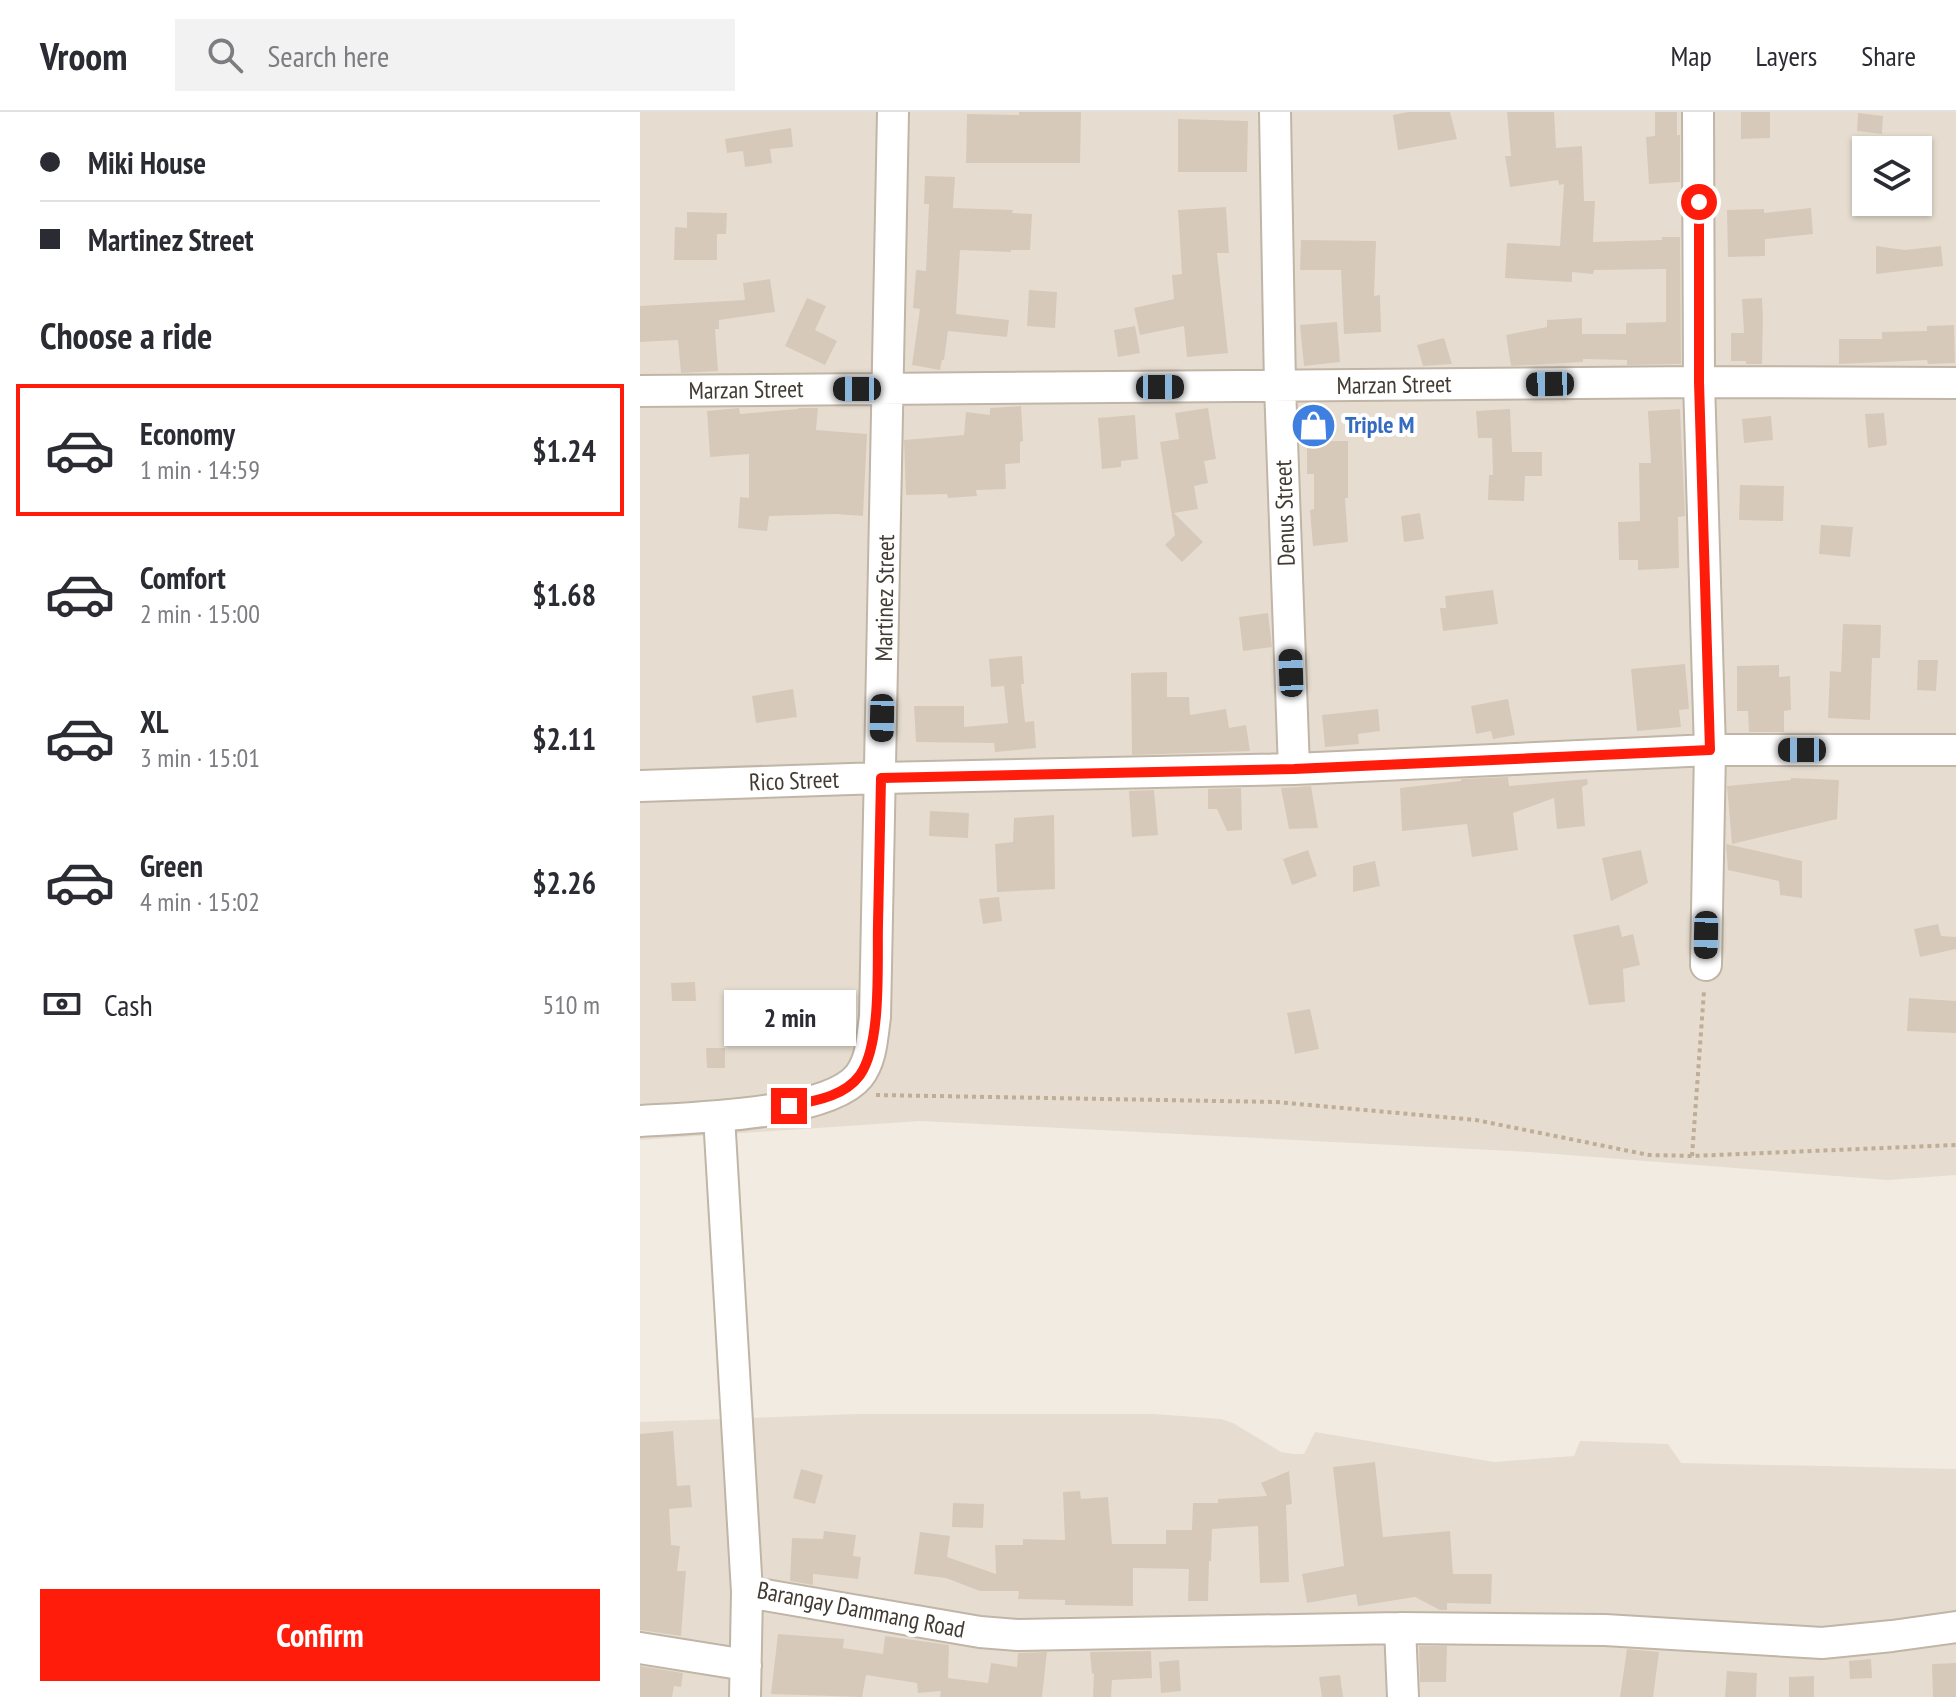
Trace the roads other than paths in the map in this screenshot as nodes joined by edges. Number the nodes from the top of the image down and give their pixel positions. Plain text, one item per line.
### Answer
1 (893, 112) edge
2 (1275, 112) edge
3 (1698, 112) edge
4 (1699, 382) junction
5 (1956, 383) edge
6 (1280, 386) junction
7 (888, 388) junction
8 (640, 391) edge
9 (1710, 750) junction
10 (1956, 750) edge
11 (1294, 769) junction
12 (881, 778) junction
13 (640, 786) edge
14 (1706, 965) road end
15 (719, 1116) junction
16 (640, 1121) edge
17 (747, 1592) junction
18 (1956, 1627) edge
19 (1400, 1628) junction
20 (640, 1648) edge
21 (746, 1665) junction
22 (745, 1697) edge
23 (1403, 1697) edge

1 - 7 street, Martinez Street
2 - 6 street, Denus Street
3 - 4 street
4 - 5 street, Marzan Street
4 - 6 street, Marzan Street
4 - 9 street
6 - 7 street, Marzan Street
6 - 11 street, Denus Street
7 - 8 street, Marzan Street
7 - 12 street, Martinez Street
9 - 10 street, Rico Street
9 - 11 street, Rico Street
9 - 14 street
11 - 12 street, Rico Street
12 - 13 street, Rico Street
12 - 15 street, Martinez Street
15 - 16 street, Martinez Street
15 - 17 street, Barangay Dammang Road
17 - 19 street, Barangay Dammang Road
17 - 21 street
18 - 19 street, Barangay Dammang Road
19 - 23 street
20 - 21 street
21 - 22 street

